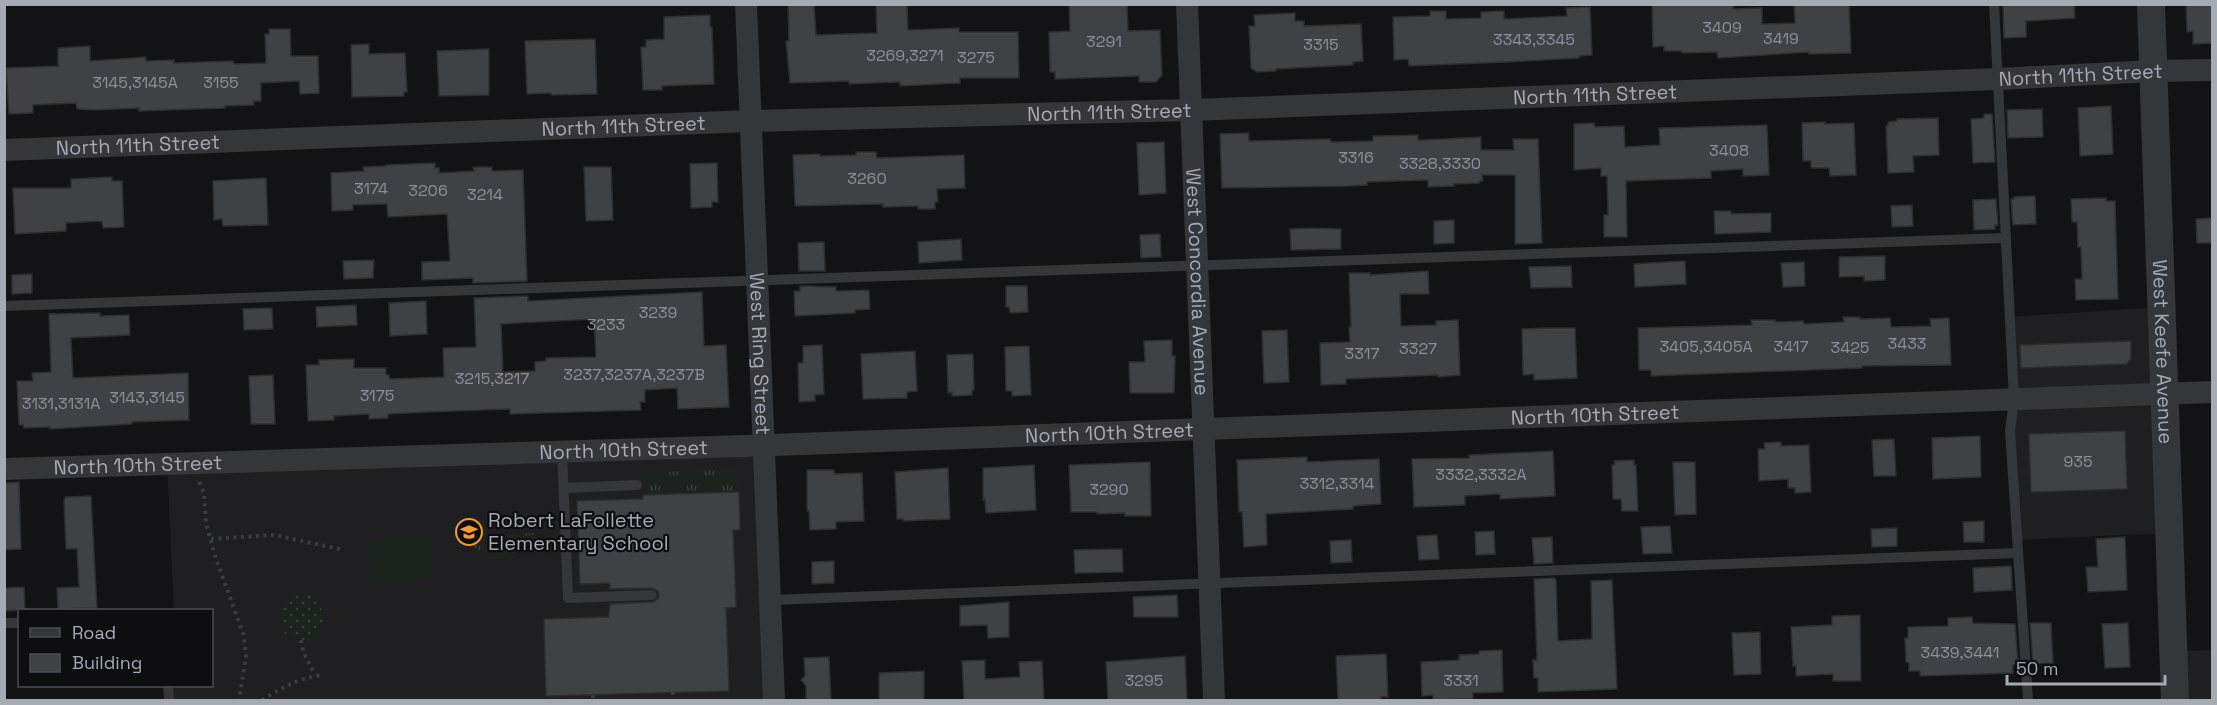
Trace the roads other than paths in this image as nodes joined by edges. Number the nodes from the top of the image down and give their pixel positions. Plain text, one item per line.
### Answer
1 (746, 4) edge
2 (1187, 4) edge
3 (1994, 4) edge
4 (2151, 4) edge
5 (2212, 70) edge
6 (2154, 71) junction
7 (1997, 79) junction
8 (1191, 110) junction
9 (750, 121) junction
10 (4, 150) edge
11 (2005, 238) junction
12 (1197, 267) junction
13 (757, 279) junction
14 (4, 306) edge
15 (2212, 392) edge
16 (2164, 393) junction
17 (2014, 399) junction
18 (1204, 428) junction
19 (764, 445) junction
20 (562, 452) junction
21 (4, 469) edge
22 (637, 485) dead end
23 (564, 488) junction
24 (2018, 553) junction
25 (1210, 583) junction
26 (652, 594) dead end
27 (770, 600) junction
28 (774, 700) edge
29 (1215, 700) edge
30 (2028, 700) edge
31 (2175, 700) edge

1 - 9 street, West Ring Street
2 - 8 street, West Concordia Avenue
3 - 7 lane
4 - 6 street, West Keefe Avenue
5 - 6 street, North 11th Street
6 - 7 street, North 11th Street
6 - 16 street, West Keefe Avenue
7 - 8 street, North 11th Street
7 - 11 lane
8 - 9 street, North 11th Street
8 - 12 street, West Concordia Avenue
9 - 10 street, North 11th Street
9 - 13 street, West Ring Street
11 - 12 lane
11 - 17 lane
12 - 13 lane
12 - 18 street, West Concordia Avenue
13 - 14 lane
13 - 19 street, West Ring Street
15 - 16 street, North 10th Street
16 - 17 street, North 10th Street
16 - 31 street, West Keefe Avenue
17 - 18 street, North 10th Street
17 - 24 lane
18 - 19 street, North 10th Street
18 - 25 street, West Concordia Avenue
19 - 20 street, North 10th Street
19 - 27 street, West Ring Street
20 - 21 street, North 10th Street
20 - 23 lane
22 - 23 lane
23 - 26 lane
24 - 25 lane
24 - 30 lane
25 - 27 lane
25 - 29 street, West Concordia Avenue
27 - 28 street, West Ring Street

